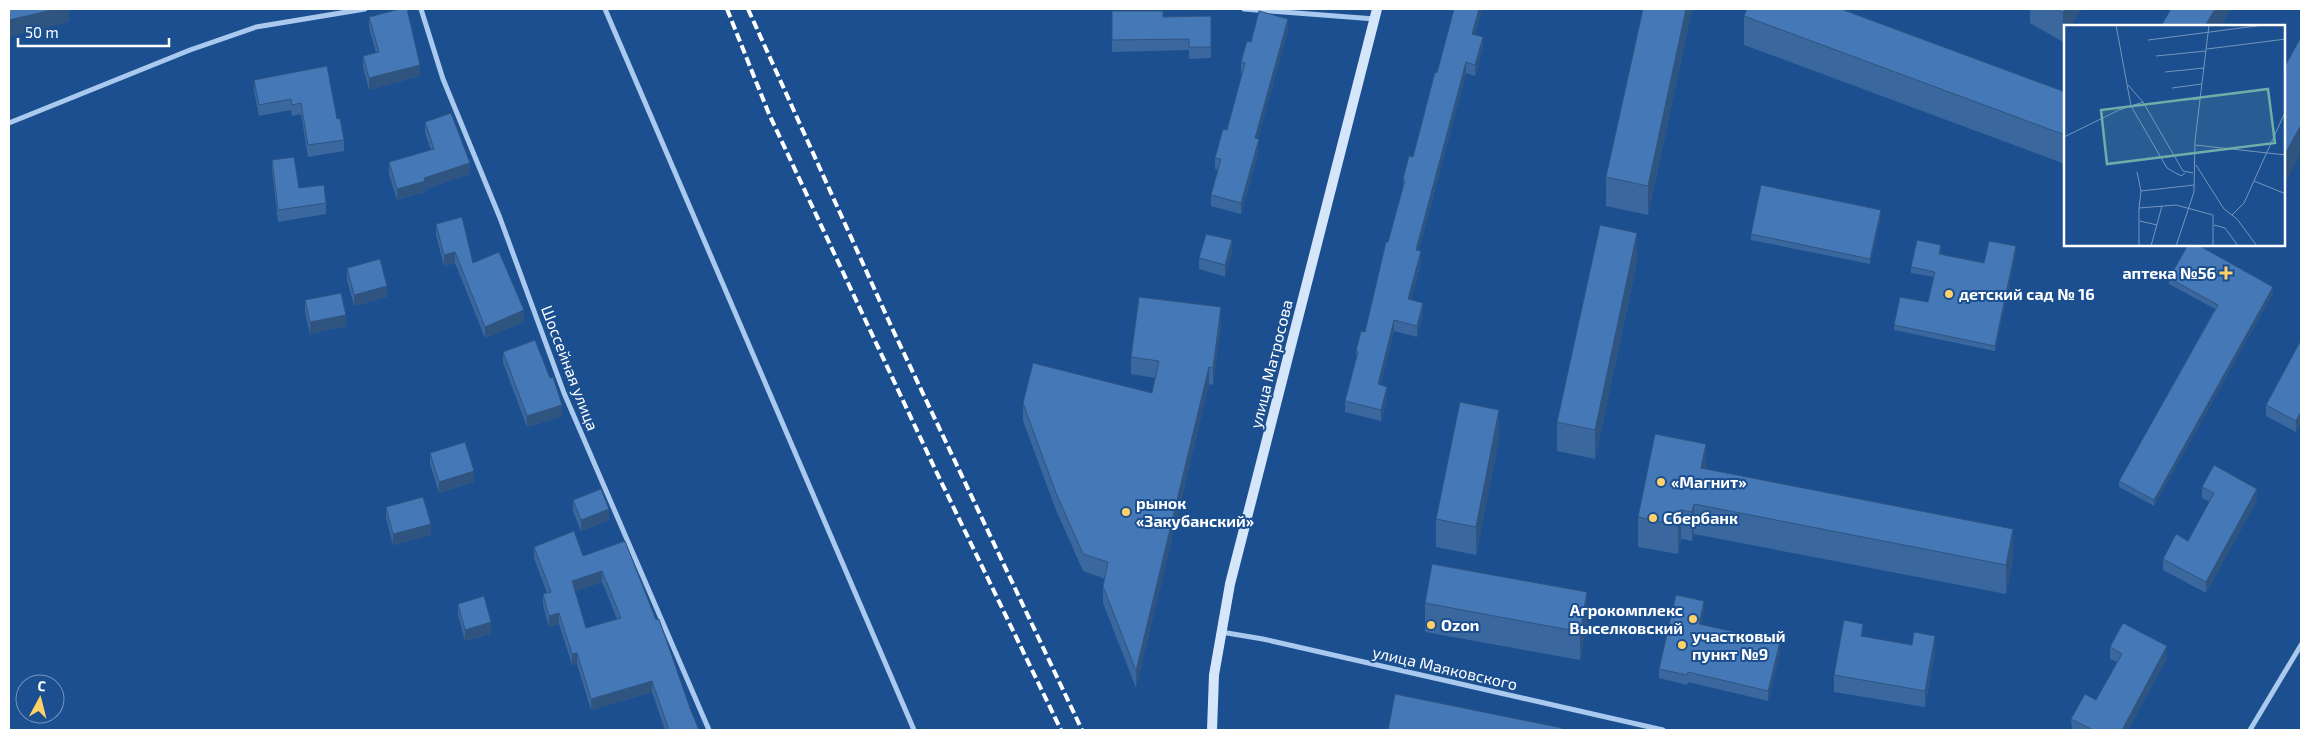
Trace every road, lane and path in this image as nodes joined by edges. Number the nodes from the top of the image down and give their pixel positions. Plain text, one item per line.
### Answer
1 (366, 9) edge
2 (420, 9) edge
3 (605, 9) edge
4 (1244, 9) edge
5 (1376, 14) edge
6 (9, 123) edge
7 (1221, 632) junction
8 (2301, 645) edge
9 (709, 730) edge
10 (914, 730) edge
11 (1212, 730) edge
12 (1664, 730) edge
13 (2250, 730) edge

1 - 6 street
2 - 9 street, Шоссейная улица
3 - 10 street
4 - 5 street
5 - 7 main road, улица Матросова
7 - 11 main road, улица Матросова
7 - 12 street, улица Маяковского
8 - 13 street

